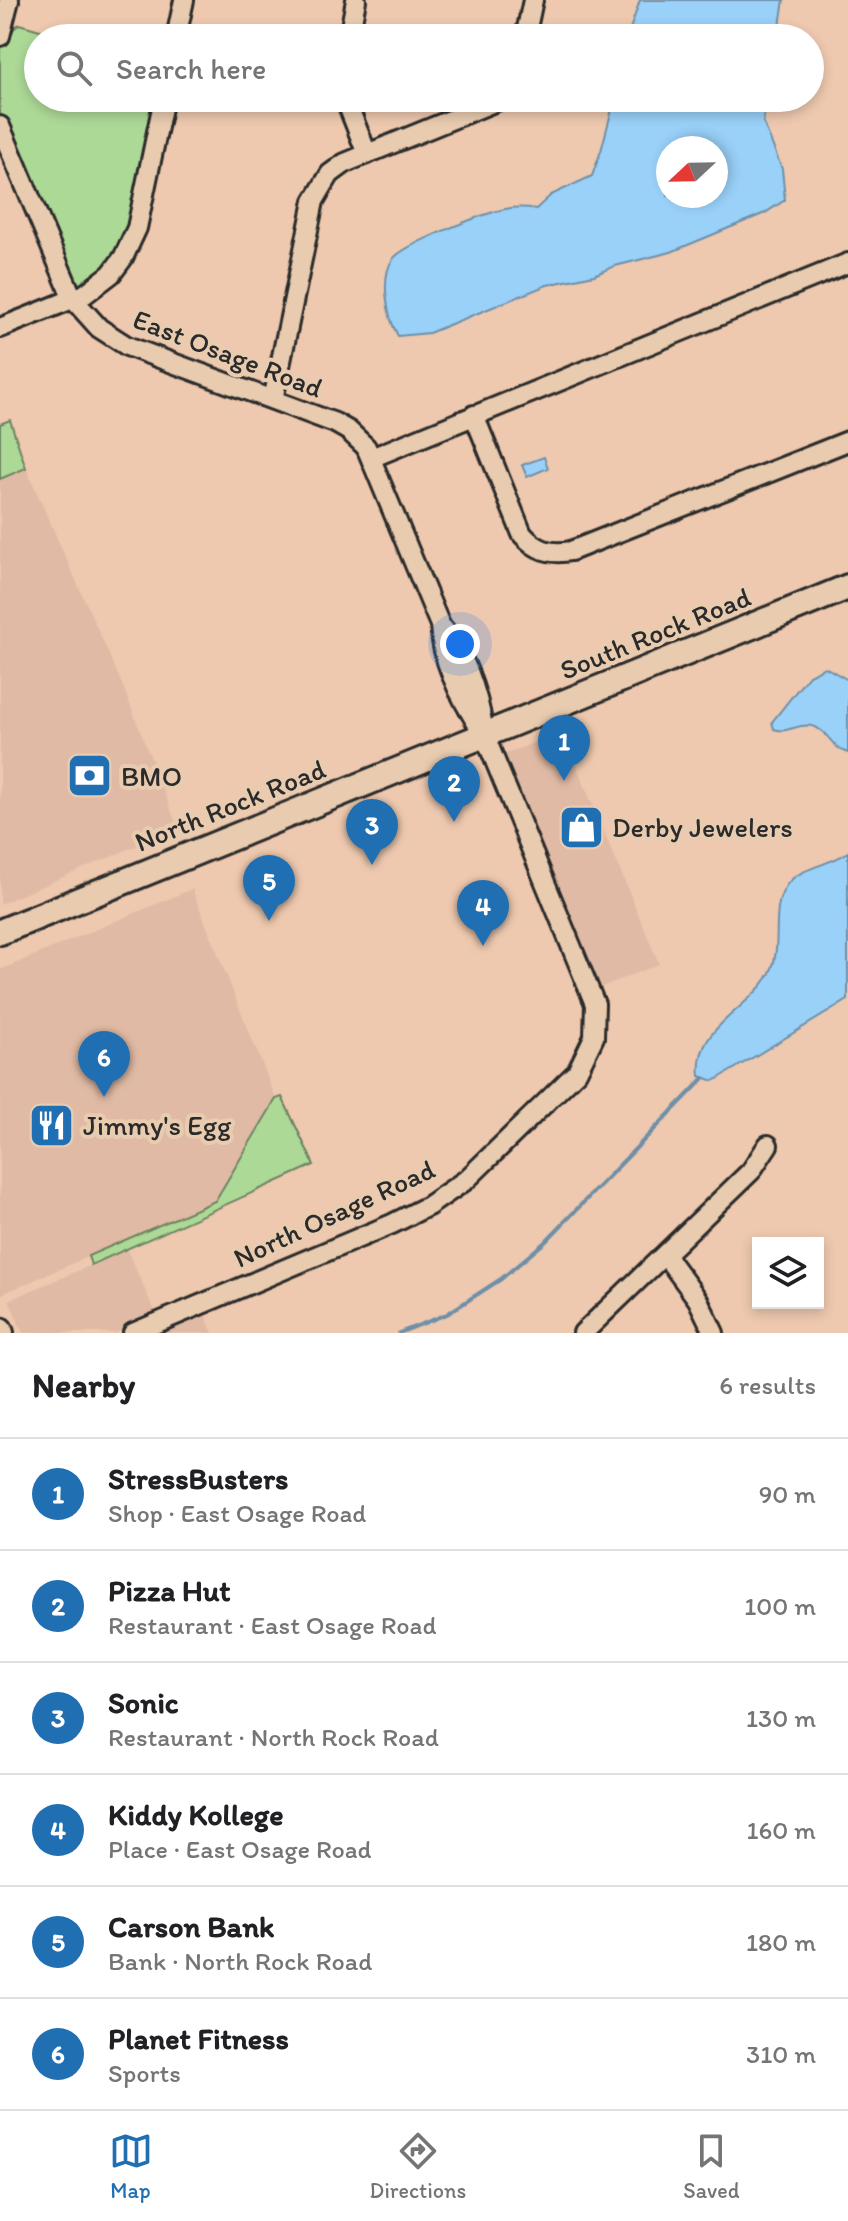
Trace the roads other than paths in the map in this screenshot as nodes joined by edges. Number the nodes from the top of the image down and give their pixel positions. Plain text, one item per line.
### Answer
1 (9, 0) edge
2 (184, 0) edge
3 (356, 0) edge
4 (533, 0) edge
5 (179, 24) edge
6 (352, 24) edge
7 (528, 24) edge
8 (0, 36) edge
9 (161, 112) edge
10 (350, 112) edge
11 (470, 112) edge
12 (0, 126) edge
13 (367, 154) junction
14 (848, 263) edge
15 (73, 299) junction
16 (0, 328) edge
17 (273, 400) junction
18 (474, 415) junction
19 (848, 441) edge
20 (371, 458) junction
21 (848, 587) edge
22 (484, 734) junction
23 (0, 932) edge
24 (594, 1037) joint
25 (768, 1145) dead end
26 (665, 1255) junction
27 (133, 1333) edge
28 (583, 1333) edge
29 (714, 1333) edge

1 - 8 street
2 - 5 street
3 - 6 street
4 - 7 street
9 - 15 street
10 - 13 street
11 - 13 street
12 - 15 street, East Osage Road
13 - 17 street
14 - 18 street
15 - 16 street
15 - 17 street, East Osage Road
17 - 20 street, East Osage Road
18 - 19 street
18 - 20 street
20 - 22 street, East Osage Road
21 - 22 main road, South Rock Road
22 - 23 main road, North Rock Road
22 - 24 street, East Osage Road
24 - 27 street, North Osage Road
25 - 26 street
26 - 28 street
26 - 29 street

